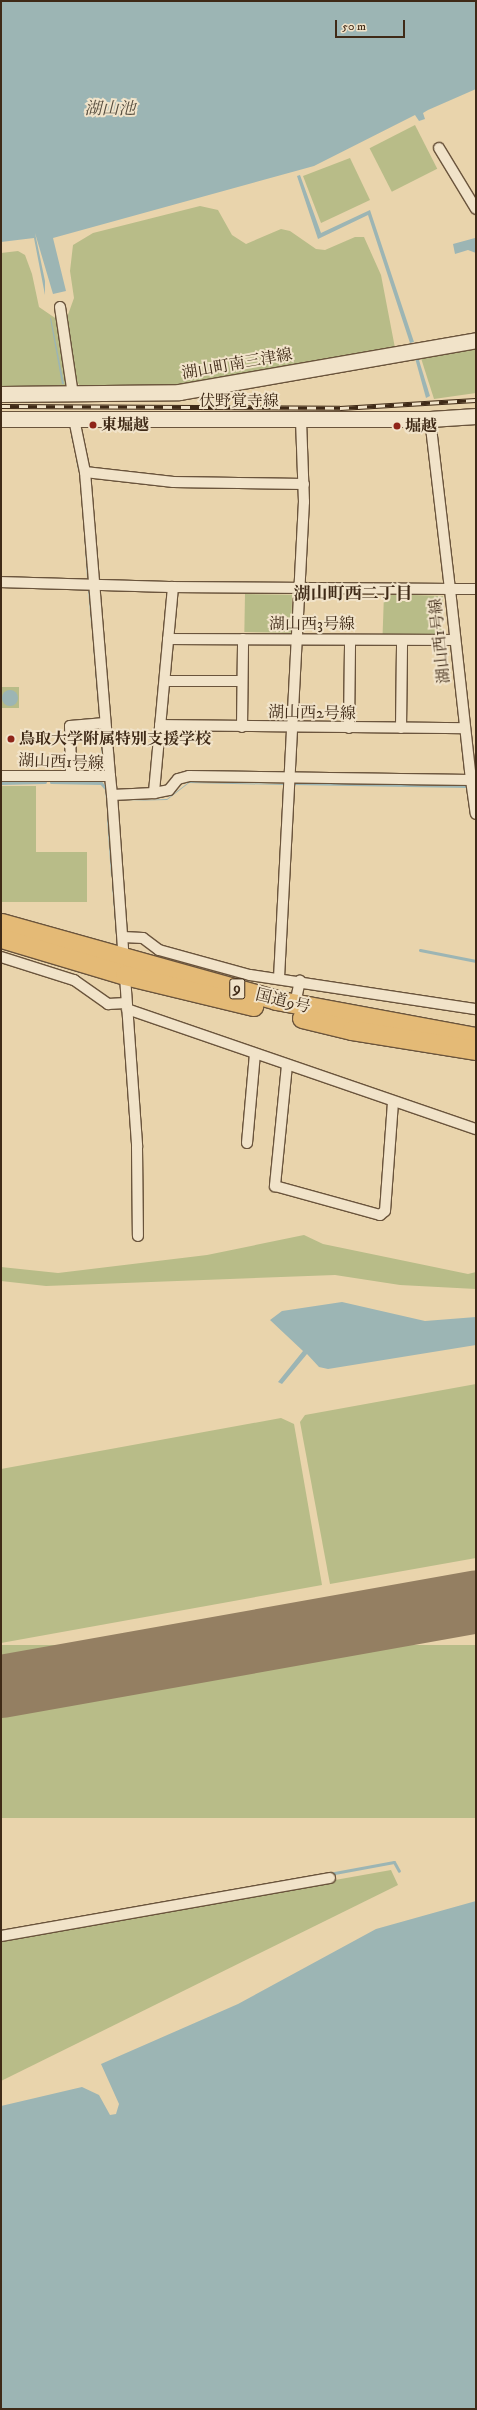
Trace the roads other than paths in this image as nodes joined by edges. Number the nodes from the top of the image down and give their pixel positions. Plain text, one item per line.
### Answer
1 (438, 148) dead end
2 (476, 209) edge
3 (60, 307) dead end
4 (476, 340) edge
5 (1, 394) edge
6 (73, 395) junction
7 (476, 416) edge
8 (1, 418) edge
9 (74, 419) junction
10 (301, 419) junction
11 (430, 419) junction
12 (85, 472) junction
13 (304, 484) junction
14 (1, 582) edge
15 (93, 583) junction
16 (172, 587) junction
17 (476, 588) edge
18 (450, 589) junction
19 (299, 590) junction
20 (168, 639) junction
21 (243, 639) junction
22 (297, 639) junction
23 (350, 640) junction
24 (402, 640) junction
25 (454, 640) junction
26 (165, 681) junction
27 (242, 681) junction
28 (105, 723) junction
29 (160, 725) junction
30 (242, 727) junction
31 (291, 728) junction
32 (349, 728) junction
33 (402, 728) junction
34 (464, 728) junction
35 (1, 776) edge
36 (71, 776) junction
37 (110, 776) junction
38 (289, 777) junction
39 (473, 780) edge
40 (154, 793) junction
41 (112, 795) junction
42 (476, 814) edge
43 (1, 923) edge
44 (123, 937) junction
45 (1, 938) edge
46 (1, 957) edge
47 (125, 966) junction
48 (279, 978) junction
49 (300, 981) junction
50 (296, 1004) junction
51 (126, 1006) junction
52 (476, 1009) edge
53 (476, 1037) edge
54 (476, 1050) edge
55 (255, 1054) junction
56 (286, 1065) junction
57 (393, 1102) junction
58 (476, 1129) edge
59 (247, 1143) dead end
60 (138, 1236) dead end
61 (330, 1878) dead end
62 (1, 1936) edge

1 - 2 street
3 - 6 street
4 - 6 street, 湖山町南三津線
5 - 6 street, 湖山町南三津線
7 - 11 street, 伏野覚寺線
8 - 9 street, 伏野覚寺線
9 - 10 street, 伏野覚寺線
9 - 12 street
10 - 11 street, 伏野覚寺線
10 - 13 street
11 - 18 street
12 - 13 street
12 - 15 street
13 - 19 street
14 - 15 street, 湖山西1号線
15 - 16 street, 湖山西1号線
15 - 28 street
16 - 19 street, 湖山西1号線
16 - 20 street
17 - 18 street
18 - 19 street, 湖山西1号線
18 - 25 street, 湖山西1号線
19 - 22 street
20 - 21 street, 湖山西3号線
20 - 26 street
21 - 22 street, 湖山西3号線
21 - 27 street
22 - 23 street, 湖山西3号線
22 - 31 street
23 - 24 street, 湖山西3号線
23 - 32 street
24 - 25 street, 湖山西3号線
24 - 33 street
25 - 34 street, 湖山西1号線
26 - 27 street
26 - 29 street
27 - 30 street
28 - 36 street
28 - 37 street
29 - 30 street, 湖山西2号線
29 - 40 street
30 - 31 street, 湖山西2号線
31 - 32 street, 湖山西2号線
31 - 38 street
32 - 33 street, 湖山西2号線
33 - 34 street, 湖山西2号線
34 - 39 street, 湖山西1号線
35 - 36 street, 湖山西1号線
36 - 37 street, 湖山西1号線
37 - 41 street, 湖山西1号線
38 - 39 street, 湖山西1号線
38 - 40 street, 湖山西1号線
38 - 48 street
39 - 42 street
40 - 41 street, 湖山西1号線
41 - 44 street
43 - 47 highway, 国道9号 / 9
44 - 47 street
44 - 48 street
45 - 47 highway, 国道9号 / 9
46 - 51 street
47 - 50 highway, 国道9号 / 9
47 - 51 street
47 - 54 highway, 国道9号 / 9
48 - 49 street
49 - 50 street
49 - 52 street
50 - 53 highway, 国道9号 / 9
51 - 55 street
51 - 60 street
55 - 56 street
55 - 59 street
56 - 57 street
56 - 57 street
57 - 58 street
61 - 62 street

